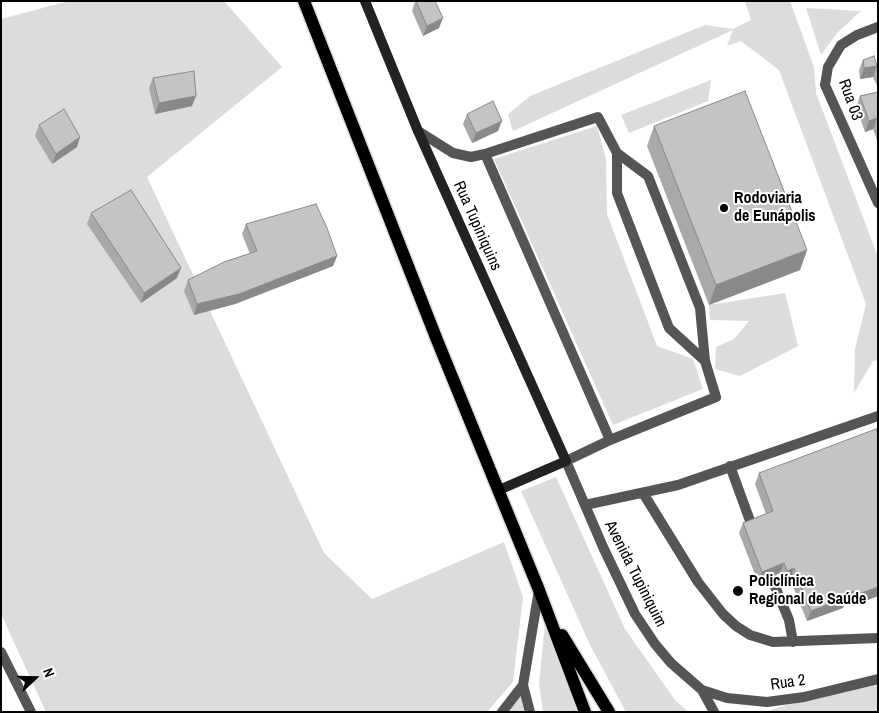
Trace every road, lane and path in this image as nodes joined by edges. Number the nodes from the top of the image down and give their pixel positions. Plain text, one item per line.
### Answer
1 (304, 1) edge
2 (365, 1) edge
3 (878, 27) edge
4 (418, 131) junction
5 (616, 153) junction
6 (485, 154) junction
7 (878, 203) edge
8 (705, 361) junction
9 (878, 416) edge
10 (610, 440) junction
11 (566, 461) junction
12 (730, 466) junction
13 (499, 490) junction
14 (643, 493) junction
15 (585, 505) junction
16 (753, 529) edge
17 (771, 577) edge
18 (539, 590) junction
19 (545, 608) junction
20 (878, 638) edge
21 (793, 642) junction
22 (1, 652) edge
23 (878, 679) edge
24 (523, 685) junction
25 (702, 690) junction
26 (32, 712) edge
27 (502, 712) edge
28 (530, 712) edge
29 (585, 712) edge
30 (609, 712) edge
31 (714, 712) edge

1 - 13 main road
2 - 4 street, Rua Tupiniquins
3 - 7 street, Rua 03
4 - 6 street
4 - 11 street, Rua Tupiniquins
5 - 6 street
5 - 8 street
5 - 8 street
6 - 10 street
8 - 10 street
9 - 12 street
10 - 11 street
11 - 13 street
11 - 15 street, Avenida Tupiniquim
12 - 14 street
12 - 16 street
13 - 18 main road
14 - 15 street
14 - 21 street
15 - 25 street, Avenida Tupiniquim
17 - 21 street
18 - 19 main road
18 - 24 street
19 - 29 main road
19 - 30 main road
20 - 21 street
22 - 26 street
23 - 25 street, Rua 2
24 - 27 street
24 - 28 street
25 - 31 street, Avenida Tupiniquim

